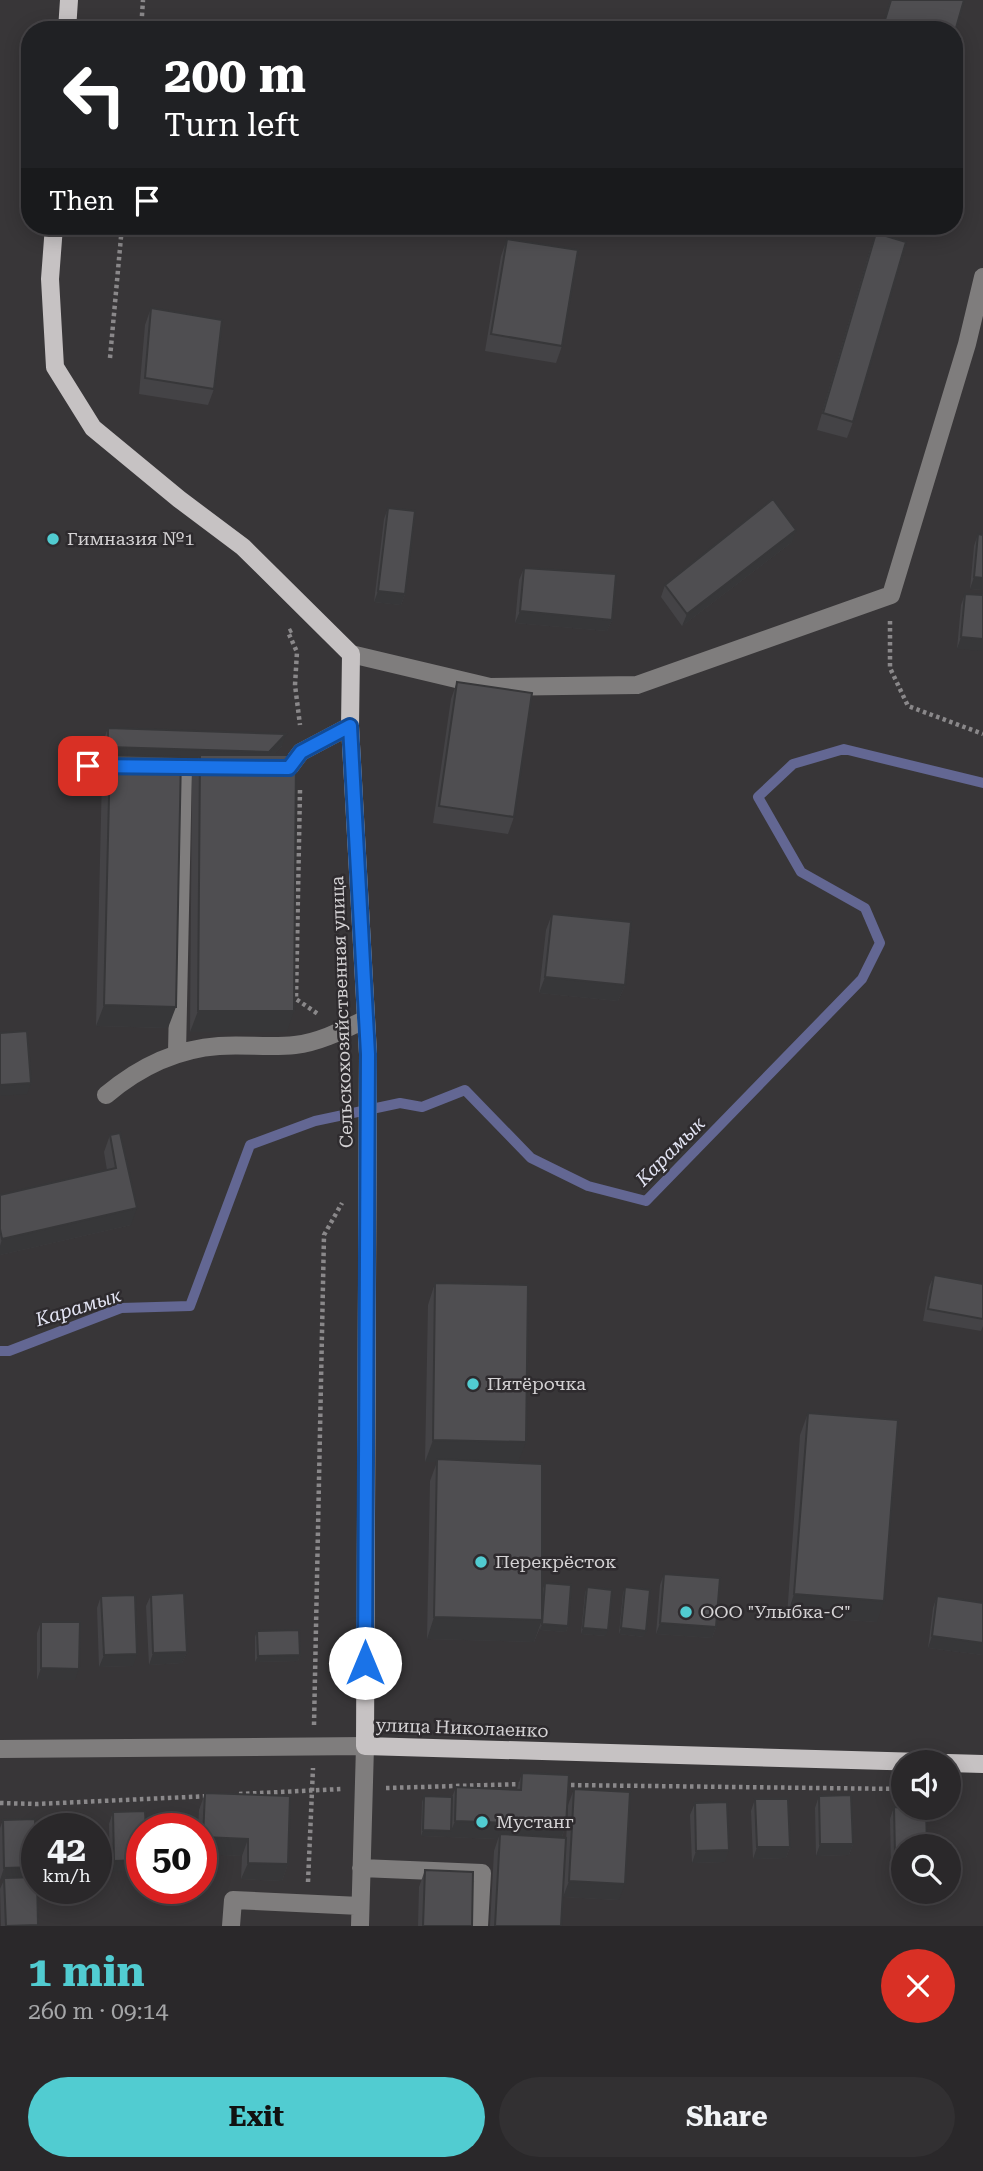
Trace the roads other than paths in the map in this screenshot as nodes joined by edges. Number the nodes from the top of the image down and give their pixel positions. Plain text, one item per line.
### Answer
1 (69, 0) edge
2 (68, 21) edge
3 (53, 235) edge
4 (983, 277) edge
5 (351, 654) junction
6 (350, 726) junction
7 (88, 766) dead end
8 (142, 767) edge
9 (183, 767) edge
10 (262, 768) edge
11 (366, 1020) junction
12 (177, 1053) junction
13 (106, 1095) dead end
14 (365, 1746) junction
15 (0, 1749) edge
16 (891, 1761) edge
17 (961, 1763) edge
18 (983, 1764) edge
19 (361, 1868) junction
20 (360, 1906) junction
21 (231, 1926) edge
22 (360, 1926) edge
23 (479, 1926) edge

1 - 2 main road
3 - 5 main road
4 - 5 street
5 - 6 main road, Сельскохозяйственная улица
6 - 10 street
6 - 11 main road, Сельскохозяйственная улица
7 - 8 street
9 - 12 street
11 - 12 street
11 - 14 main road, Сельскохозяйственная улица
12 - 13 street
14 - 15 street, улица Николаенко
14 - 16 main road, улица Николаенко
14 - 19 street, Сельскохозяйственная улица
17 - 18 main road
19 - 20 street, Сельскохозяйственная улица
19 - 23 street
20 - 21 street
20 - 22 street, Сельскохозяйственная улица

